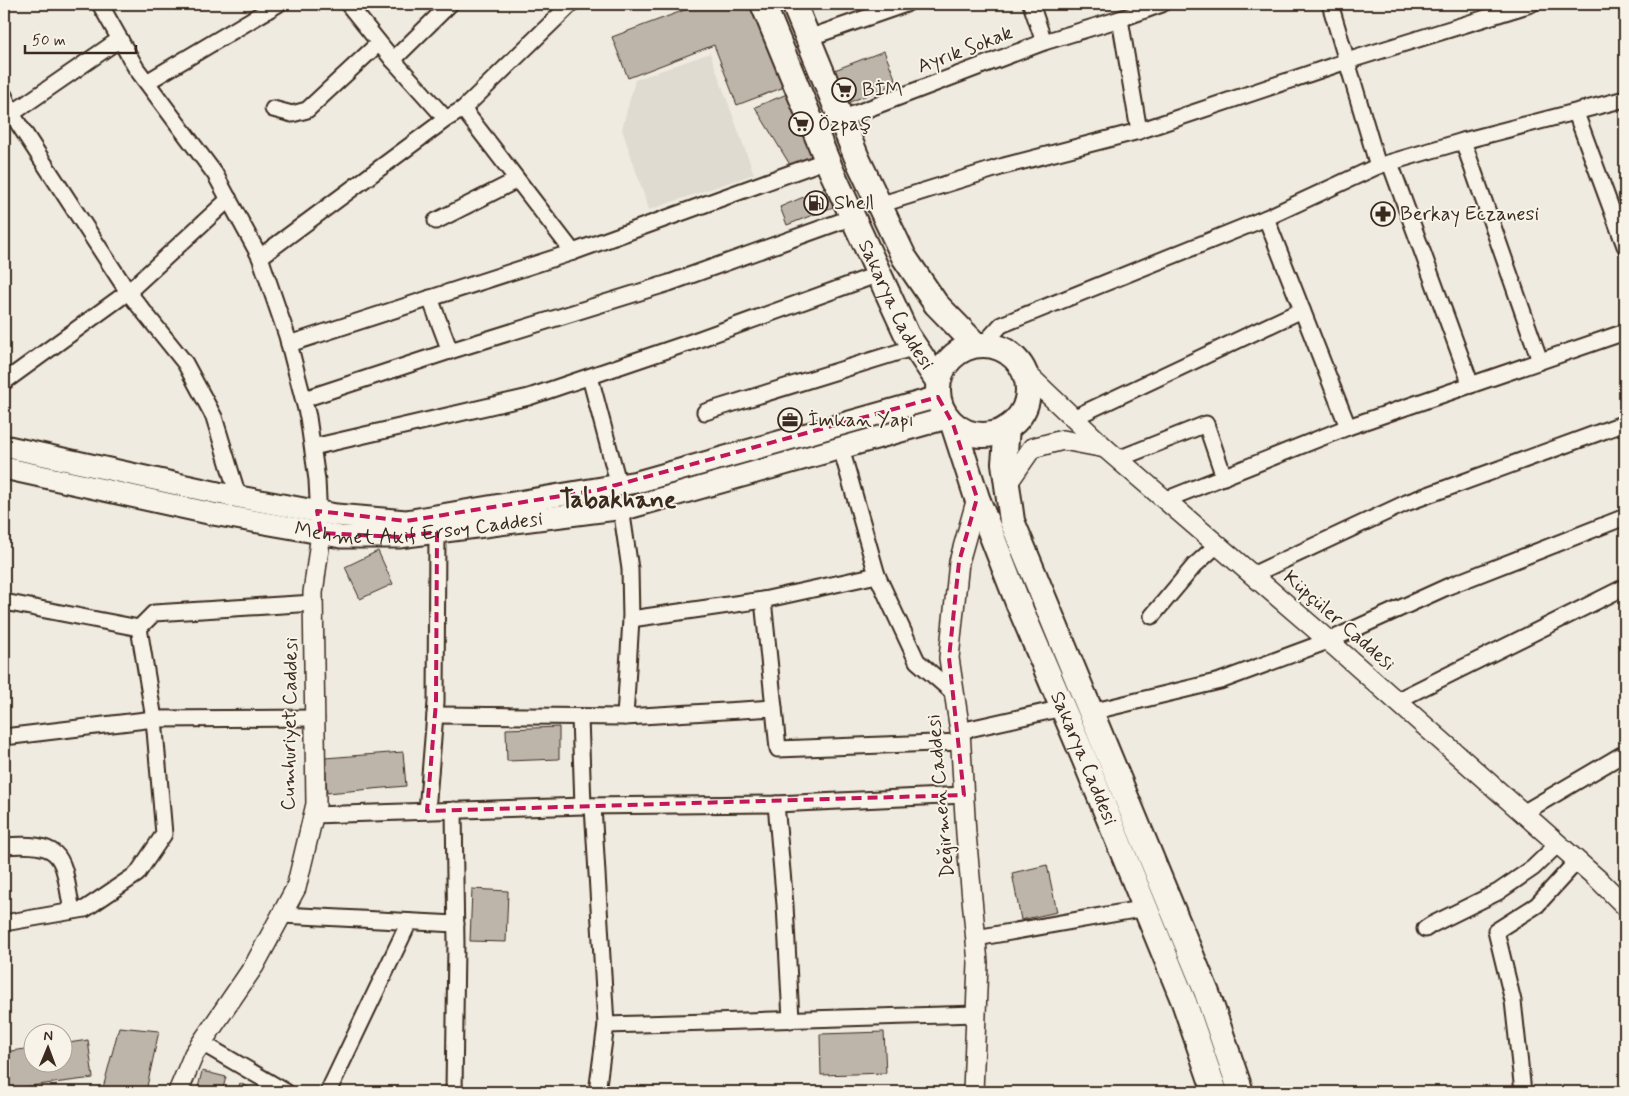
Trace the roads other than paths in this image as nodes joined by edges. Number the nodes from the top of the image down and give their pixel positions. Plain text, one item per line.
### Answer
1 (100, 4) edge
2 (278, 4) edge
3 (348, 4) edge
4 (450, 4) edge
5 (571, 4) edge
6 (762, 4) edge
7 (794, 4) edge
8 (906, 4) edge
9 (1031, 4) edge
10 (1162, 4) edge
11 (1330, 4) edge
12 (1531, 4) edge
13 (1120, 19) junction
14 (120, 38) junction
15 (808, 38) junction
16 (379, 42) junction
17 (1044, 42) junction
18 (393, 60) junction
19 (1347, 61) junction
20 (147, 82) junction
21 (4, 95) edge
22 (1625, 99) edge
23 (273, 109) dead end
24 (463, 110) junction
25 (1576, 113) junction
26 (8, 117) edge
27 (446, 119) junction
28 (841, 119) junction
29 (1139, 131) junction
30 (1463, 141) junction
31 (826, 160) junction
32 (1384, 165) junction
33 (517, 180) junction
34 (229, 199) junction
35 (879, 205) junction
36 (853, 217) junction
37 (1266, 218) junction
38 (436, 221) dead end
39 (1625, 246) edge
40 (573, 252) junction
41 (260, 257) junction
42 (879, 274) junction
43 (128, 292) junction
44 (430, 298) junction
45 (1302, 310) junction
46 (1625, 332) edge
47 (289, 344) junction
48 (979, 345) junction
49 (915, 347) junction
50 (450, 351) junction
51 (1540, 361) junction
52 (1024, 371) junction
53 (590, 377) junction
54 (4, 382) edge
55 (1471, 385) junction
56 (938, 389) junction
57 (304, 399) junction
58 (705, 412) dead end
59 (1073, 418) junction
60 (950, 421) junction
61 (1625, 423) edge
62 (1348, 427) junction
63 (1007, 428) junction
64 (4, 446) edge
65 (313, 447) junction
66 (841, 448) junction
67 (1112, 454) junction
68 (4, 468) edge
69 (1224, 477) junction
70 (1007, 484) junction
71 (619, 486) junction
72 (238, 496) junction
73 (977, 498) junction
74 (1166, 500) junction
75 (621, 508) junction
76 (318, 511) junction
77 (1625, 517) edge
78 (437, 532) junction
79 (320, 533) junction
80 (1218, 545) junction
81 (876, 575) junction
82 (1252, 575) junction
83 (1625, 587) edge
84 (763, 600) junction
85 (4, 602) edge
86 (314, 603) junction
87 (1152, 616) dead end
88 (631, 619) junction
89 (139, 628) junction
90 (1328, 641) junction
91 (955, 694) junction
92 (1396, 701) junction
93 (774, 708) junction
94 (1063, 708) junction
95 (1091, 712) junction
96 (435, 714) junction
97 (580, 717) junction
98 (626, 717) junction
99 (316, 718) junction
100 (154, 719) junction
101 (4, 734) edge
102 (960, 736) junction
103 (1625, 753) edge
104 (964, 795) junction
105 (776, 804) junction
106 (588, 806) junction
107 (454, 810) junction
108 (427, 811) junction
109 (1523, 813) junction
110 (313, 815) junction
111 (1558, 844) junction
112 (4, 846) edge
113 (1577, 861) junction
114 (1625, 906) edge
115 (1146, 908) junction
116 (72, 911) junction
117 (282, 915) junction
118 (410, 922) junction
119 (4, 923) edge
120 (456, 924) junction
121 (1426, 929) dead end
122 (976, 938) junction
123 (976, 1014) junction
124 (791, 1020) junction
125 (606, 1025) junction
126 (202, 1043) junction
127 (178, 1092) edge
128 (286, 1092) edge
129 (328, 1092) edge
130 (454, 1092) edge
131 (597, 1092) edge
132 (973, 1092) edge
133 (1215, 1092) edge
134 (1241, 1092) edge
135 (1523, 1092) edge

1 - 14 street
2 - 20 street
3 - 16 street
4 - 18 street
5 - 24 street
6 - 31 main road, Sakarya Caddesi
7 - 15 main road, Sakarya Caddesi
8 - 15 street
9 - 17 street
10 - 13 street, Ayrık Sokak
11 - 19 street
12 - 19 street
13 - 17 street, Ayrık Sokak
13 - 29 street
14 - 20 street
14 - 26 street
15 - 28 main road, Sakarya Caddesi
16 - 18 street
16 - 23 street
17 - 28 street, Ayrık Sokak
18 - 27 street
19 - 29 street
19 - 32 street
20 - 34 street
21 - 26 street
22 - 25 street
24 - 27 street
24 - 33 street
25 - 30 street
25 - 39 street
26 - 43 street
27 - 41 street
28 - 35 main road, Sakarya Caddesi
29 - 35 street
30 - 32 street
30 - 51 street
31 - 36 main road, Sakarya Caddesi
31 - 40 street
32 - 37 street
32 - 55 street
33 - 38 street
33 - 40 street
34 - 41 street
34 - 43 street
35 - 48 main road, Sakarya Caddesi
36 - 42 main road, Sakarya Caddesi
36 - 50 street
37 - 45 street
37 - 48 street
40 - 44 street
41 - 47 street
42 - 49 main road, Sakarya Caddesi
42 - 53 street
43 - 54 street
43 - 72 street
44 - 47 street
44 - 50 street
45 - 59 street
45 - 62 street
46 - 51 street
47 - 57 street
48 - 52 main road
48 - 56 main road
49 - 56 main road, Sakarya Caddesi
49 - 58 street
50 - 57 street
51 - 55 street
52 - 59 street, Küpçüler Caddesi
52 - 63 main road
53 - 65 street
53 - 71 street
55 - 62 street
56 - 60 main road
56 - 71 main road, Mehmet Akif Ersoy Caddesi
57 - 65 street
59 - 67 street, Küpçüler Caddesi
60 - 63 main road
60 - 66 main road, Mehmet Akif Ersoy Caddesi
60 - 73 main road, Sakarya Caddesi
61 - 82 street
62 - 69 street
63 - 70 main road, Sakarya Caddesi
64 - 72 main road, Mehmet Akif Ersoy Caddesi
65 - 76 street
66 - 75 main road, Mehmet Akif Ersoy Caddesi
66 - 81 street
67 - 69 street
67 - 70 street
67 - 74 street, Küpçüler Caddesi
68 - 79 main road, Mehmet Akif Ersoy Caddesi
69 - 74 street
70 - 95 main road, Sakarya Caddesi
71 - 76 main road, Mehmet Akif Ersoy Caddesi
72 - 76 main road, Mehmet Akif Ersoy Caddesi
73 - 91 street, Değirmen Caddesi
73 - 94 main road, Sakarya Caddesi
74 - 80 street, Küpçüler Caddesi
75 - 78 main road, Mehmet Akif Ersoy Caddesi
75 - 88 street
76 - 79 street
77 - 90 street
78 - 79 main road, Mehmet Akif Ersoy Caddesi
78 - 96 street
79 - 86 street, Cumhuriyet Caddesi
80 - 82 street, Küpçüler Caddesi
80 - 87 street
81 - 84 street
81 - 91 street
82 - 90 street, Küpçüler Caddesi
83 - 92 street
84 - 88 street
84 - 93 street
85 - 89 street
86 - 89 street
86 - 99 street, Cumhuriyet Caddesi
88 - 98 street
89 - 100 street
90 - 92 street, Küpçüler Caddesi
90 - 95 street
91 - 102 street, Değirmen Caddesi
92 - 109 street, Küpçüler Caddesi
93 - 98 street
93 - 102 street
94 - 102 street
94 - 115 main road, Sakarya Caddesi
95 - 134 main road, Sakarya Caddesi
96 - 97 street
96 - 108 street
97 - 98 street
97 - 106 street
99 - 100 street
99 - 110 street, Cumhuriyet Caddesi
100 - 101 street
100 - 116 street
102 - 104 street, Değirmen Caddesi
103 - 109 street
104 - 105 street
104 - 122 street, Değirmen Caddesi
105 - 106 street
105 - 124 street
106 - 107 street
106 - 125 street
107 - 108 street
107 - 120 street
108 - 110 street
109 - 111 street, Küpçüler Caddesi
110 - 117 street, Cumhuriyet Caddesi
111 - 113 street, Küpçüler Caddesi
111 - 121 street
112 - 116 street
113 - 114 street, Küpçüler Caddesi
113 - 135 street
115 - 122 street
115 - 133 main road, Sakarya Caddesi
116 - 119 street
117 - 118 street
117 - 126 street, Cumhuriyet Caddesi
118 - 120 street
118 - 129 street
120 - 130 street
122 - 123 street, Değirmen Caddesi
123 - 124 street
123 - 132 street, Değirmen Caddesi
124 - 125 street
125 - 131 street
126 - 127 street, Cumhuriyet Caddesi
126 - 128 street

